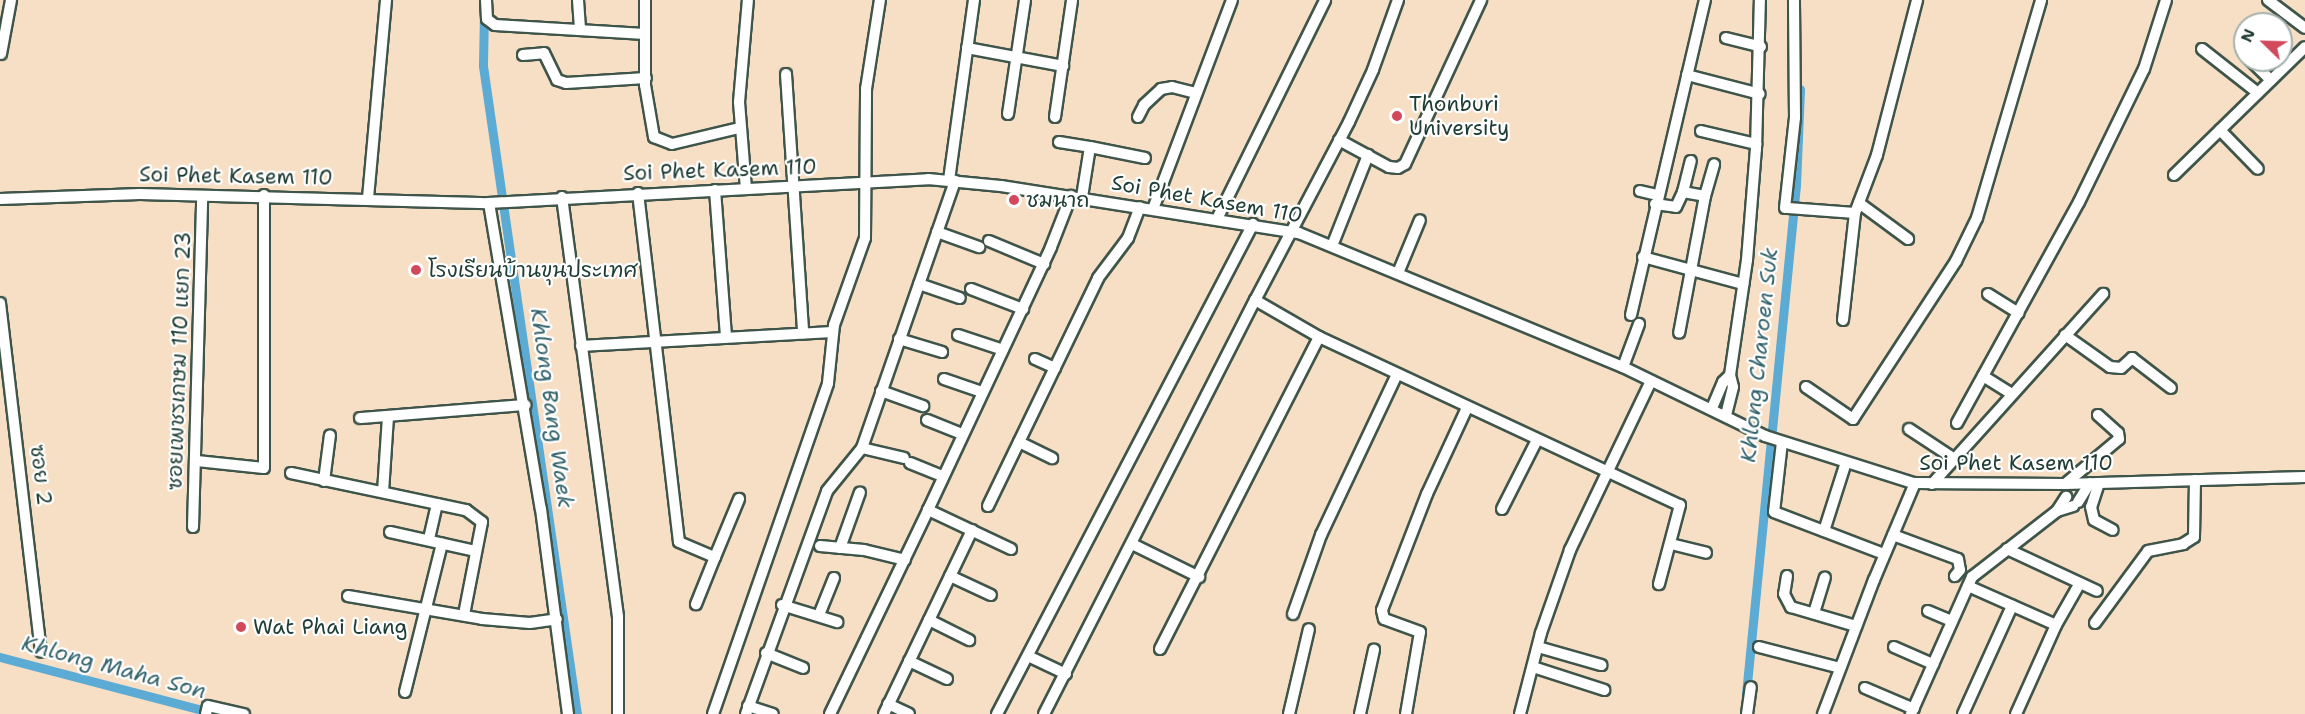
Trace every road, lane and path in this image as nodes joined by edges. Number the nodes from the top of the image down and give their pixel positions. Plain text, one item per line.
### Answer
1 (11, 0) edge
2 (386, 0) edge
3 (486, 0) edge
4 (578, 0) edge
5 (645, 0) edge
6 (748, 0) edge
7 (880, 0) edge
8 (974, 0) edge
9 (1025, 0) edge
10 (1072, 0) edge
11 (1232, 0) edge
12 (1325, 0) edge
13 (1398, 0) edge
14 (1481, 0) edge
15 (1705, 0) edge
16 (1760, 0) edge
17 (1794, 0) edge
18 (1917, 0) edge
19 (2041, 0) edge
20 (2166, 0) edge
21 (2268, 0) edge
22 (580, 28) junction
23 (2305, 28) edge
24 (645, 34) junction
25 (1726, 38) dead end
26 (1761, 47) junction
27 (967, 48) junction
28 (2202, 49) dead end
29 (2304, 50) edge
30 (1, 54) edge
31 (523, 55) dead end
32 (1017, 56) junction
33 (1063, 66) junction
34 (2263, 72) edge
35 (786, 74) dead end
36 (1687, 75) junction
37 (646, 78) junction
38 (2271, 80) junction
39 (1196, 93) junction
40 (2258, 93) junction
41 (1760, 94) junction
42 (1008, 114) dead end
43 (1055, 117) dead end
44 (1138, 117) dead end
45 (739, 128) junction
46 (2220, 130) junction
47 (1701, 131) dead end
48 (1339, 140) junction
49 (1059, 142) dead end
50 (1756, 144) junction
51 (1090, 147) junction
52 (1368, 155) junction
53 (1145, 158) dead end
54 (1690, 161) dead end
55 (1714, 164) dead end
56 (2259, 169) dead end
57 (2174, 175) dead end
58 (952, 180) junction
59 (867, 181) junction
60 (796, 187) junction
61 (746, 189) junction
62 (715, 190) junction
63 (1640, 191) dead end
64 (1683, 192) junction
65 (638, 193) junction
66 (264, 195) junction
67 (202, 196) junction
68 (1076, 196) junction
69 (1705, 196) junction
70 (562, 197) junction
71 (368, 198) junction
72 (0, 199) edge
73 (1656, 200) junction
74 (492, 203) junction
75 (1140, 207) junction
76 (1857, 208) junction
77 (1154, 209) junction
78 (1217, 219) junction
79 (1420, 220) dead end
80 (1253, 224) junction
81 (1292, 230) junction
82 (937, 232) junction
83 (1908, 239) dead end
84 (1332, 246) junction
85 (1643, 257) junction
86 (1044, 264) junction
87 (1690, 271) junction
88 (1398, 273) junction
89 (918, 284) junction
90 (1743, 284) junction
91 (970, 289) dead end
92 (1988, 294) dead end
93 (2103, 294) dead end
94 (960, 298) dead end
95 (1255, 300) junction
96 (0, 303) edge
97 (1023, 309) junction
98 (2018, 314) junction
99 (1631, 315) dead end
100 (1843, 321) dead end
101 (1639, 324) dead end
102 (832, 332) junction
103 (803, 333) junction
104 (1679, 333) dead end
105 (958, 334) dead end
106 (2066, 335) junction
107 (1319, 337) junction
108 (726, 338) junction
109 (900, 339) junction
110 (657, 341) junction
111 (581, 345) junction
112 (1003, 350) junction
113 (942, 352) dead end
114 (1035, 359) dead end
115 (1623, 367) junction
116 (1055, 368) junction
117 (1397, 374) junction
118 (1730, 375) junction
119 (1983, 376) junction
120 (944, 379) dead end
121 (1651, 381) junction
122 (1806, 387) dead end
123 (2171, 388) dead end
124 (881, 391) junction
125 (982, 392) junction
126 (2012, 394) junction
127 (525, 405) junction
128 (923, 406) dead end
129 (1467, 408) junction
130 (1712, 408) junction
131 (1726, 415) junction
132 (2098, 415) dead end
133 (388, 417) junction
134 (360, 418) dead end
135 (927, 420) dead end
136 (1957, 423) dead end
137 (1909, 429) dead end
138 (962, 434) junction
139 (330, 435) dead end
140 (1537, 440) junction
141 (1780, 441) junction
142 (1019, 442) junction
143 (862, 448) junction
144 (1052, 458) dead end
145 (1953, 458) junction
146 (197, 461) junction
147 (1846, 462) junction
148 (1608, 471) junction
149 (291, 473) dead end
150 (943, 476) junction
151 (2305, 477) edge
152 (2194, 480) junction
153 (324, 481) junction
154 (1915, 483) junction
155 (2091, 483) junction
156 (1932, 484) junction
157 (383, 492) junction
158 (860, 492) dead end
159 (2071, 496) junction
160 (739, 499) dead end
161 (437, 504) junction
162 (988, 506) dead end
163 (1502, 509) dead end
164 (928, 510) junction
165 (193, 527) dead end
166 (972, 530) junction
167 (2113, 530) dead end
168 (1824, 531) junction
169 (390, 532) dead end
170 (1893, 535) junction
171 (429, 540) junction
172 (442, 544) junction
173 (1132, 544) junction
174 (1671, 544) junction
175 (820, 546) dead end
176 (840, 548) junction
177 (1011, 549) dead end
178 (2007, 549) junction
179 (475, 551) junction
180 (1706, 553) dead end
181 (1884, 554) junction
182 (715, 557) junction
183 (904, 560) junction
184 (950, 576) junction
185 (1787, 576) dead end
186 (1955, 576) dead end
187 (1199, 577) junction
188 (834, 578) dead end
189 (1825, 578) dead end
190 (2080, 583) junction
191 (1659, 584) dead end
192 (1968, 586) junction
193 (2097, 591) dead end
194 (991, 595) dead end
195 (348, 596) dead end
196 (696, 604) dead end
197 (782, 605) junction
198 (2012, 606) junction
199 (423, 611) junction
200 (1928, 611) dead end
201 (1814, 613) junction
202 (1293, 614) dead end
203 (464, 615) junction
204 (819, 615) junction
205 (557, 619) junction
206 (929, 620) junction
207 (1952, 621) junction
208 (837, 622) dead end
209 (2095, 623) dead end
210 (2056, 625) junction
211 (1857, 626) junction
212 (1309, 628) dead end
213 (969, 640) dead end
214 (1538, 646) junction
215 (1759, 647) dead end
216 (1894, 647) dead end
217 (1160, 649) dead end
218 (1374, 650) dead end
219 (41, 652) dead end
220 (766, 653) junction
221 (1028, 656) junction
222 (909, 661) junction
223 (1934, 664) junction
224 (1601, 665) dead end
225 (1533, 667) junction
226 (803, 668) dead end
227 (1840, 668) junction
228 (1066, 674) junction
229 (947, 679) dead end
230 (1751, 687) dead end
231 (1865, 688) dead end
232 (1604, 690) dead end
233 (405, 692) dead end
234 (886, 709) edge
235 (747, 710) edge
236 (1912, 711) edge
237 (207, 712) edge
238 (244, 714) edge
239 (568, 714) edge
240 (618, 714) edge
241 (713, 714) edge
242 (773, 714) edge
243 (830, 714) edge
244 (909, 714) edge
245 (997, 714) edge
246 (1044, 714) edge
247 (1289, 714) edge
248 (1360, 714) edge
249 (1406, 714) edge
250 (1520, 714) edge
251 (1747, 714) edge
252 (1823, 714) edge
253 (1963, 714) edge
254 (2016, 714) edge

1 - 30 street
2 - 71 street
3 - 22 street
4 - 22 street
5 - 24 street
6 - 45 street
7 - 59 street
8 - 27 street
9 - 32 street
10 - 33 street
11 - 39 street
12 - 78 street
13 - 48 street
14 - 52 street
15 - 36 street
16 - 26 street
17 - 76 street
18 - 76 street
19 - 122 street
20 - 98 street
21 - 23 street
22 - 24 street
24 - 37 street
25 - 26 street
26 - 41 street
27 - 32 street
27 - 58 street
28 - 40 street
29 - 38 street
31 - 37 street
32 - 33 street
32 - 42 street
33 - 43 street
34 - 38 street
35 - 60 street
36 - 41 street
36 - 73 street
37 - 45 street
38 - 40 street
39 - 44 street
39 - 77 street
40 - 46 street
41 - 50 street
45 - 61 street
46 - 56 street
46 - 57 street
47 - 50 street
48 - 52 street
48 - 81 street
49 - 51 street
50 - 90 street
51 - 53 street
51 - 68 street
52 - 84 street
54 - 64 street
55 - 69 street
58 - 59 street, Soi Phet Kasem 110
58 - 68 street, Soi Phet Kasem 110
58 - 82 street
59 - 60 street, Soi Phet Kasem 110
59 - 102 street
60 - 61 street, Soi Phet Kasem 110
60 - 103 street
61 - 62 street, Soi Phet Kasem 110
62 - 65 street, Soi Phet Kasem 110
62 - 108 street
63 - 73 street
64 - 69 street
64 - 73 street
65 - 70 street, Soi Phet Kasem 110
65 - 110 street
66 - 67 street, Soi Phet Kasem 110
66 - 71 street, Soi Phet Kasem 110
66 - 146 street
67 - 72 street, Soi Phet Kasem 110
67 - 146 street, ซอยเพชรเกษม 110 แยก 23
68 - 75 street, Soi Phet Kasem 110
68 - 86 street
69 - 87 street
70 - 74 street, Soi Phet Kasem 110
70 - 111 street
71 - 74 street, Soi Phet Kasem 110
73 - 85 street
74 - 127 street
75 - 77 street, Soi Phet Kasem 110
75 - 116 street
76 - 83 street
76 - 100 street
77 - 78 street, Soi Phet Kasem 110
78 - 80 street, Soi Phet Kasem 110
79 - 88 street
80 - 81 street, Soi Phet Kasem 110
80 - 221 street
81 - 84 street, Soi Phet Kasem 110
81 - 95 street
82 - 86 street
82 - 89 street
84 - 88 street, Soi Phet Kasem 110
85 - 87 street
85 - 99 street
86 - 97 street
87 - 90 street
87 - 104 street
88 - 115 street, Soi Phet Kasem 110
89 - 94 street
89 - 109 street
90 - 118 street
91 - 97 street
92 - 98 street
93 - 106 street
95 - 107 street
95 - 173 street
96 - 219 street, ซอย 2
97 - 112 street
98 - 119 street
101 - 115 street
102 - 103 street
102 - 241 street
103 - 108 street
105 - 112 street
106 - 123 street
106 - 126 street
107 - 117 street
107 - 187 street
108 - 110 street
109 - 113 street
109 - 124 street
110 - 111 street
110 - 182 street
111 - 240 street
112 - 125 street
114 - 116 street
115 - 121 street, Soi Phet Kasem 110
116 - 142 street
117 - 129 street
117 - 202 street
118 - 130 street
118 - 131 street
119 - 126 street
119 - 136 street
120 - 125 street
121 - 130 street, Soi Phet Kasem 110
121 - 148 street
124 - 128 street
124 - 143 street
125 - 138 street
126 - 145 street
127 - 133 street
127 - 205 street
129 - 140 street
129 - 249 street
130 - 131 street, Soi Phet Kasem 110
131 - 141 street, Soi Phet Kasem 110
132 - 159 street
133 - 134 street
133 - 157 street
135 - 138 street
137 - 145 street
138 - 150 street
139 - 153 street
140 - 148 street
140 - 163 street
141 - 147 street, Soi Phet Kasem 110
141 - 168 street
142 - 144 street
142 - 162 street
143 - 150 street
143 - 197 street
145 - 156 street
146 - 165 street, ซอยเพชรเกษม 110 แยก 23
147 - 154 street, Soi Phet Kasem 110
147 - 168 street
148 - 174 street
148 - 214 street
149 - 153 street
150 - 164 street
151 - 152 street, Soi Phet Kasem 110
152 - 155 street, Soi Phet Kasem 110
152 - 209 street
153 - 157 street
154 - 156 street, Soi Phet Kasem 110
154 - 170 street
155 - 159 street
155 - 159 street, Soi Phet Kasem 110
155 - 167 street
156 - 159 street, Soi Phet Kasem 110
157 - 161 street
158 - 176 street
159 - 178 street
160 - 182 street
161 - 171 street
161 - 179 street
164 - 166 street
164 - 183 street
166 - 177 street
166 - 184 street
168 - 181 street
169 - 171 street
170 - 181 street
170 - 186 street
171 - 172 street
172 - 179 street
172 - 199 street
173 - 187 street
173 - 228 street
174 - 180 street
174 - 191 street
175 - 176 street
176 - 183 street
178 - 190 street
178 - 192 street
179 - 203 street
181 - 211 street
182 - 196 street
183 - 243 street
184 - 194 street
184 - 206 street
185 - 201 street
187 - 217 street
188 - 204 street
189 - 201 street
190 - 193 street
190 - 210 street
192 - 198 street
192 - 207 street
195 - 199 street
197 - 204 street
197 - 220 street
198 - 210 street
198 - 253 street
199 - 203 street
199 - 233 street
200 - 207 street
201 - 211 street
203 - 205 street
204 - 208 street
205 - 239 street
206 - 213 street
206 - 222 street
207 - 223 street
210 - 254 street
211 - 227 street
212 - 247 street
214 - 224 street
214 - 225 street
215 - 227 street
216 - 223 street
218 - 248 street
220 - 226 street
220 - 235 street
221 - 228 street
221 - 245 street
222 - 229 street
222 - 234 street
223 - 236 street
225 - 232 street
225 - 250 street
227 - 252 street
228 - 246 street
230 - 251 street
231 - 236 street
234 - 244 street
235 - 242 street
237 - 238 street

